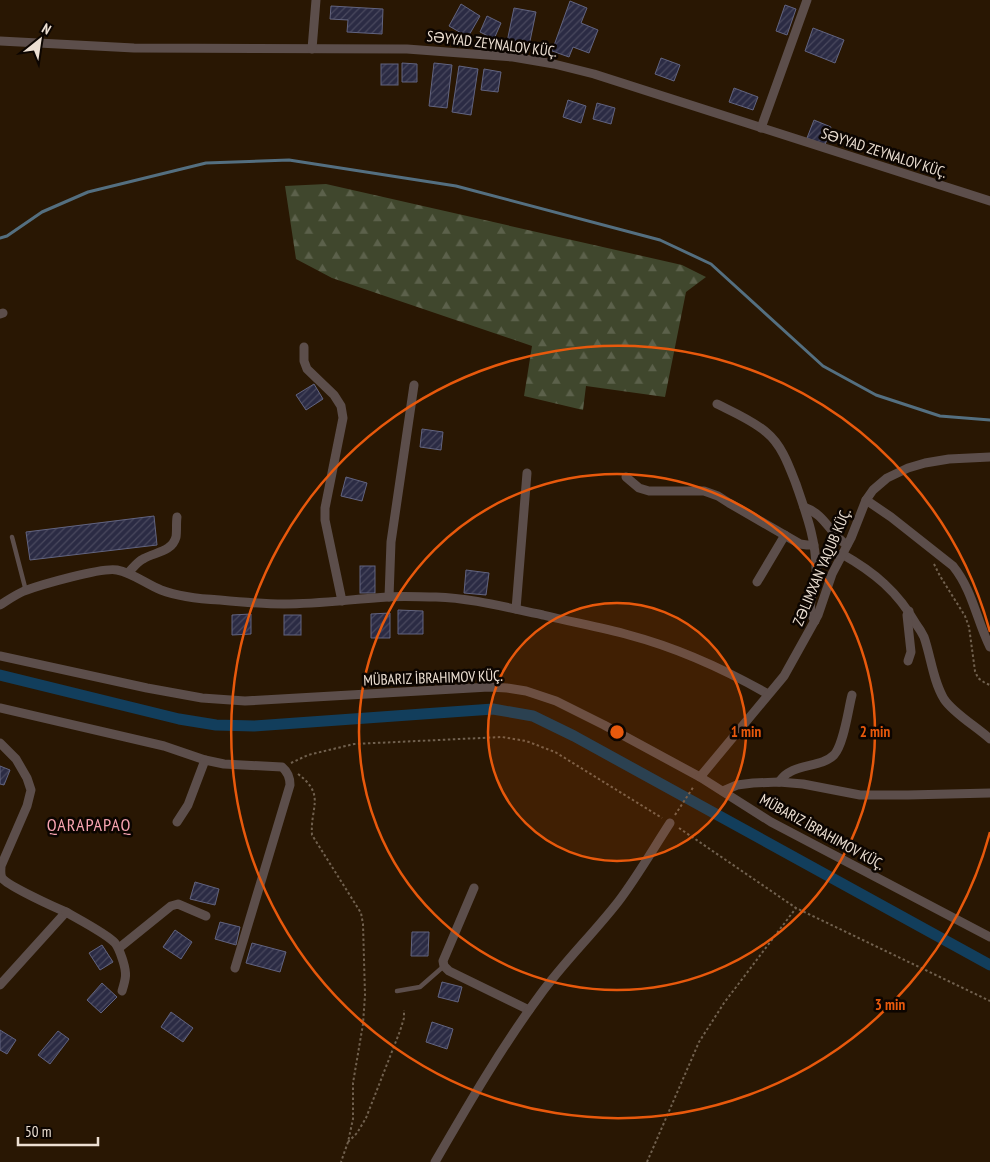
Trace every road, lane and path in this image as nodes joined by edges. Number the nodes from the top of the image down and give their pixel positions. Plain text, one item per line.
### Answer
1 (316, 0) edge
2 (807, 0) edge
3 (0, 41) edge
4 (312, 49) junction
5 (761, 128) junction
6 (990, 202) edge
7 (304, 347) dead end
8 (414, 385) dead end
9 (717, 404) dead end
10 (990, 457) edge
11 (527, 473) dead end
12 (626, 477) dead end
13 (866, 500) junction
14 (804, 507) junction
15 (177, 517) dead end
16 (785, 535) junction
17 (12, 537) dead end
18 (814, 545) junction
19 (847, 545) junction
20 (935, 552) junction
21 (842, 554) junction
22 (128, 573) junction
23 (757, 582) dead end
24 (26, 591) junction
25 (389, 597) junction
26 (342, 601) junction
27 (0, 606) edge
28 (516, 609) junction
29 (909, 610) junction
30 (816, 621) junction
31 (990, 647) edge
32 (0, 656) edge
33 (908, 661) dead end
34 (990, 685) edge
35 (768, 694) junction
36 (852, 695) dead end
37 (0, 708) edge
38 (990, 739) edge
39 (0, 743) edge
40 (205, 760) junction
41 (282, 767) junction
42 (700, 777) junction
43 (778, 782) junction
44 (723, 791) junction
45 (990, 793) edge
46 (177, 822) dead end
47 (670, 823) junction
48 (474, 888) dead end
49 (796, 908) junction
50 (66, 912) junction
51 (206, 916) dead end
52 (990, 937) edge
53 (119, 948) junction
54 (444, 966) junction
55 (235, 968) dead end
56 (0, 985) edge
57 (122, 991) dead end
58 (397, 991) dead end
59 (990, 1000) edge
60 (404, 1010) dead end
61 (529, 1010) junction
62 (348, 1142) junction
63 (341, 1162) edge
64 (435, 1162) edge
65 (646, 1162) edge

1 - 4 street
2 - 5 street
3 - 4 street, SƏYYAD ZEYNALOV KÜÇ.
4 - 5 street, SƏYYAD ZEYNALOV KÜÇ.
5 - 6 street, SƏYYAD ZEYNALOV KÜÇ.
7 - 26 street
8 - 25 street
9 - 14 street
10 - 13 street, ZƏLIMXAN YAQUB KÜÇ.
11 - 28 street
12 - 16 street
13 - 19 street, ZƏLIMXAN YAQUB KÜÇ.
13 - 20 street
14 - 18 street
14 - 19 street
15 - 22 street
16 - 18 street
16 - 23 street
17 - 24 lane
18 - 30 street
19 - 21 street, ZƏLIMXAN YAQUB KÜÇ.
20 - 31 street
20 - 34 path
21 - 29 street
21 - 30 street, ZƏLIMXAN YAQUB KÜÇ.
22 - 24 street
22 - 26 street
24 - 27 street
25 - 26 street
25 - 28 street
28 - 35 street
29 - 33 street
29 - 38 street
30 - 35 street, ZƏLIMXAN YAQUB KÜÇ.
32 - 42 street, MÜBARIZ İBRAHIMOV KÜÇ.
35 - 42 street, ZƏLIMXAN YAQUB KÜÇ.
36 - 43 street
37 - 40 street
39 - 50 street
40 - 41 street
40 - 46 street
41 - 47 path
41 - 55 street
41 - 62 path
42 - 44 street, MÜBARIZ İBRAHIMOV KÜÇ.
42 - 47 path
43 - 44 street
43 - 45 street
44 - 52 street, MÜBARIZ İBRAHIMOV KÜÇ.
47 - 49 path
47 - 61 street
48 - 54 street
49 - 59 path
49 - 65 path
50 - 53 street
50 - 56 street
51 - 53 street
53 - 57 street
54 - 58 lane
54 - 61 street
60 - 62 path
61 - 64 street
62 - 63 path

